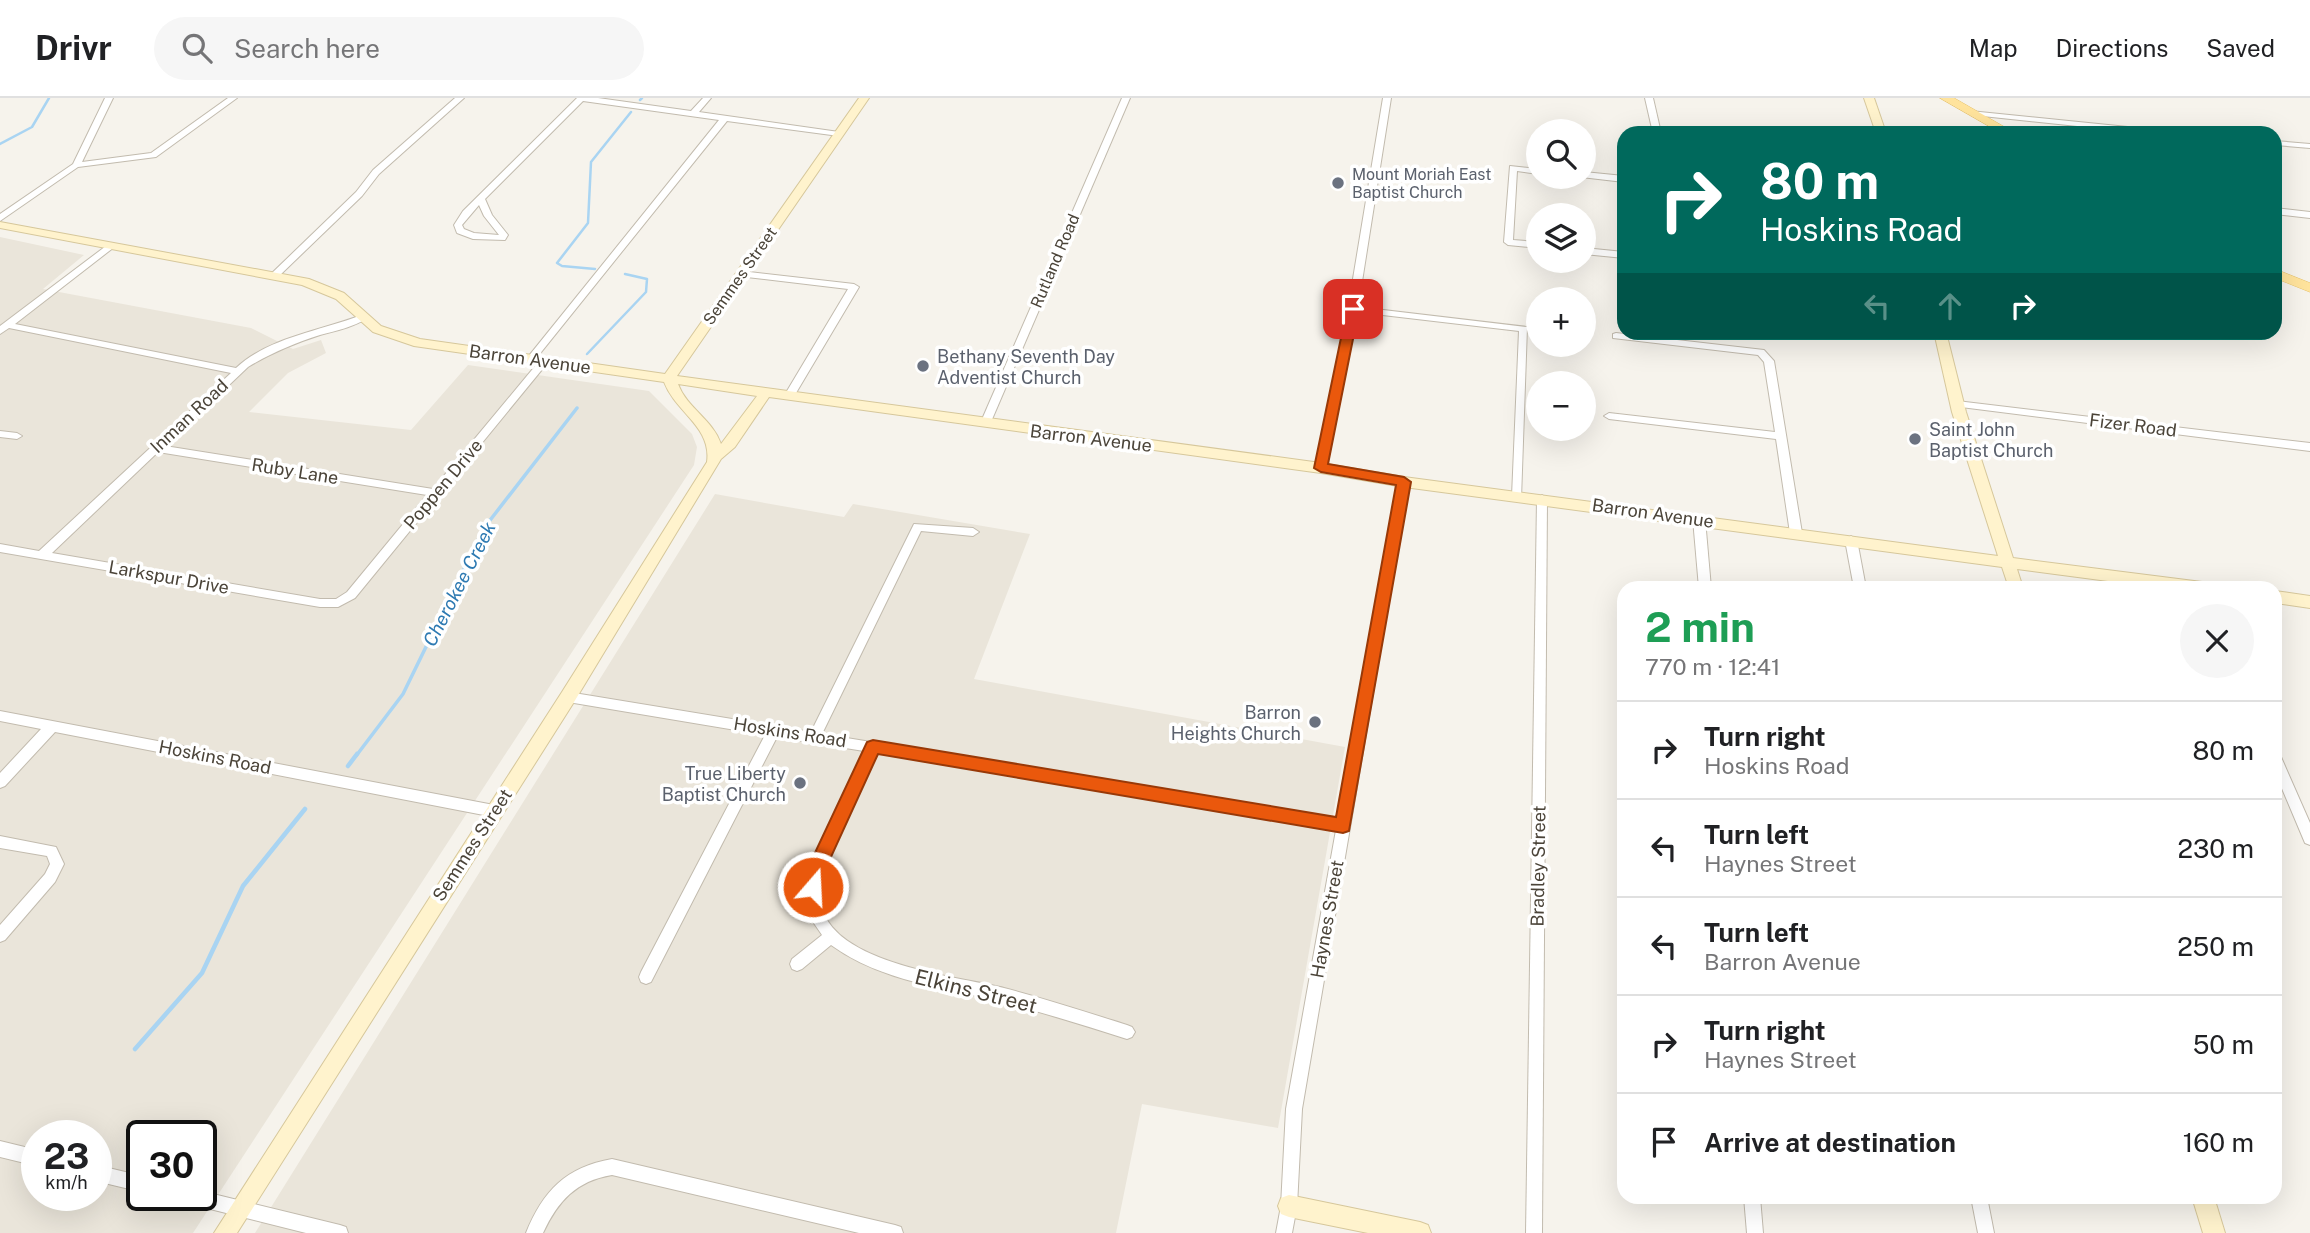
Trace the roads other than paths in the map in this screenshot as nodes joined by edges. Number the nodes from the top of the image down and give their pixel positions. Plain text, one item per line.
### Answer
1 (109, 98) edge
2 (233, 98) edge
3 (460, 98) edge
4 (581, 98) edge
5 (707, 98) edge
6 (864, 98) edge
7 (1126, 98) edge
8 (1387, 98) edge
9 (1649, 98) edge
10 (1869, 98) edge
11 (1946, 98) edge
12 (1973, 113) junction
13 (693, 114) junction
14 (724, 118) junction
15 (1655, 126) edge
16 (1879, 126) edge
17 (1996, 126) edge
18 (2099, 126) edge
19 (839, 134) junction
20 (2282, 144) edge
21 (2310, 146) edge
22 (76, 166) junction
23 (1526, 170) edge
24 (1596, 176) edge
25 (1617, 178) edge
26 (481, 199) junction
27 (2282, 212) edge
28 (2310, 215) edge
29 (0, 218) edge
30 (0, 225) edge
31 (1526, 244) edge
32 (110, 246) junction
33 (1596, 252) edge
34 (1617, 254) edge
35 (741, 274) junction
36 (275, 275) junction
37 (2282, 276) edge
38 (2310, 288) edge
39 (1353, 309) junction
40 (362, 318) junction
41 (4, 328) edge
42 (1659, 340) edge
43 (1942, 340) edge
44 (538, 360) junction
45 (238, 371) junction
46 (669, 378) junction
47 (765, 393) junction
48 (789, 396) junction
49 (1957, 404) junction
50 (1609, 416) dead end
51 (985, 424) junction
52 (0, 434) edge
53 (17, 436) dead end
54 (1781, 436) junction
55 (2310, 447) edge
56 (155, 449) junction
57 (716, 456) junction
58 (1321, 468) junction
59 (1404, 482) junction
60 (435, 493) junction
61 (1517, 496) junction
62 (1542, 499) junction
63 (1699, 519) junction
64 (973, 532) dead end
65 (1796, 533) junction
66 (1851, 540) junction
67 (0, 548) edge
68 (42, 555) junction
69 (2008, 561) junction
70 (1704, 581) edge
71 (1859, 581) edge
72 (2014, 581) edge
73 (2152, 581) edge
74 (2282, 598) edge
75 (2310, 602) edge
76 (340, 606) joint
77 (568, 696) junction
78 (0, 716) edge
79 (52, 726) junction
80 (774, 730) junction
81 (815, 736) junction
82 (873, 746) junction
83 (2282, 773) edge
84 (0, 782) edge
85 (494, 811) junction
86 (1343, 825) junction
87 (2310, 839) edge
88 (0, 842) edge
89 (0, 935) edge
90 (831, 936) junction
91 (797, 964) dead end
92 (646, 977) dead end
93 (1127, 1032) dead end
94 (0, 1149) edge
95 (21, 1154) edge
96 (217, 1203) edge
97 (1753, 1204) edge
98 (1980, 1204) edge
99 (2205, 1204) edge
100 (1289, 1206) junction
101 (240, 1209) junction
102 (225, 1233) edge
103 (340, 1233) edge
104 (534, 1233) edge
105 (895, 1233) edge
106 (1284, 1233) edge
107 (1420, 1233) edge
108 (1534, 1233) edge
109 (1755, 1233) edge
110 (1986, 1233) edge
111 (2214, 1233) edge

1 - 22 street
2 - 22 street
3 - 36 street
4 - 13 street
4 - 26 street
5 - 13 street
6 - 19 main road, Semmes Street
7 - 51 street, Rutland Road
8 - 39 street
9 - 15 street
10 - 16 main road
11 - 12 main road
12 - 17 main road
12 - 18 street
13 - 14 street
14 - 19 street
14 - 44 street, Poppen Drive
19 - 35 main road, Semmes Street
20 - 21 street
22 - 29 street
23 - 31 street
24 - 25 street
26 - 26 street
27 - 28 street
30 - 32 main road, Barron Avenue
32 - 36 main road, Barron Avenue
32 - 41 street
33 - 34 street
35 - 46 main road, Semmes Street
35 - 48 street
36 - 40 main road, Barron Avenue
37 - 38 main road
39 - 58 street
39 - 61 street
40 - 44 main road, Barron Avenue
40 - 45 street, Inman Road
41 - 45 street
42 - 54 street
43 - 49 main road
44 - 46 main road, Barron Avenue
44 - 60 street, Poppen Drive
45 - 56 street, Inman Road
46 - 47 main road, Barron Avenue
46 - 57 main road
47 - 48 main road, Barron Avenue
47 - 57 main road, Semmes Street
48 - 51 main road, Barron Avenue
49 - 55 street, Fizer Road
49 - 69 main road
50 - 54 street
51 - 58 main road, Barron Avenue
52 - 53 street
54 - 65 street
56 - 60 street, Ruby Lane
56 - 68 street, Inman Road
57 - 77 main road, Semmes Street
58 - 59 main road, Barron Avenue
59 - 61 main road, Barron Avenue
59 - 86 street, Haynes Street
60 - 76 street, Poppen Drive
61 - 62 main road, Barron Avenue
62 - 63 main road, Barron Avenue
62 - 108 street, Bradley Street
63 - 65 main road, Barron Avenue
63 - 70 street
64 - 81 street
65 - 66 main road, Barron Avenue
66 - 69 main road, Barron Avenue
66 - 71 street
67 - 68 street, Larkspur Drive
68 - 76 street, Larkspur Drive
69 - 72 main road
69 - 73 main road, Barron Avenue
74 - 75 main road
77 - 80 street, Hoskins Road
77 - 85 main road, Semmes Street
78 - 79 street, Hoskins Road
79 - 84 street
79 - 85 street, Hoskins Road
80 - 81 street, Hoskins Road
80 - 92 street
81 - 82 street, Hoskins Road
82 - 86 street, Hoskins Road
82 - 90 street, Elkins Street
83 - 87 street
85 - 101 main road, Semmes Street
86 - 100 street, Haynes Street
88 - 89 street
90 - 91 street
90 - 93 street, Elkins Street
94 - 95 street
96 - 101 street
97 - 109 street
98 - 110 street
99 - 111 main road
100 - 106 street, Haynes Street
100 - 107 main road
101 - 102 main road, Semmes Street
101 - 103 street
104 - 105 street

